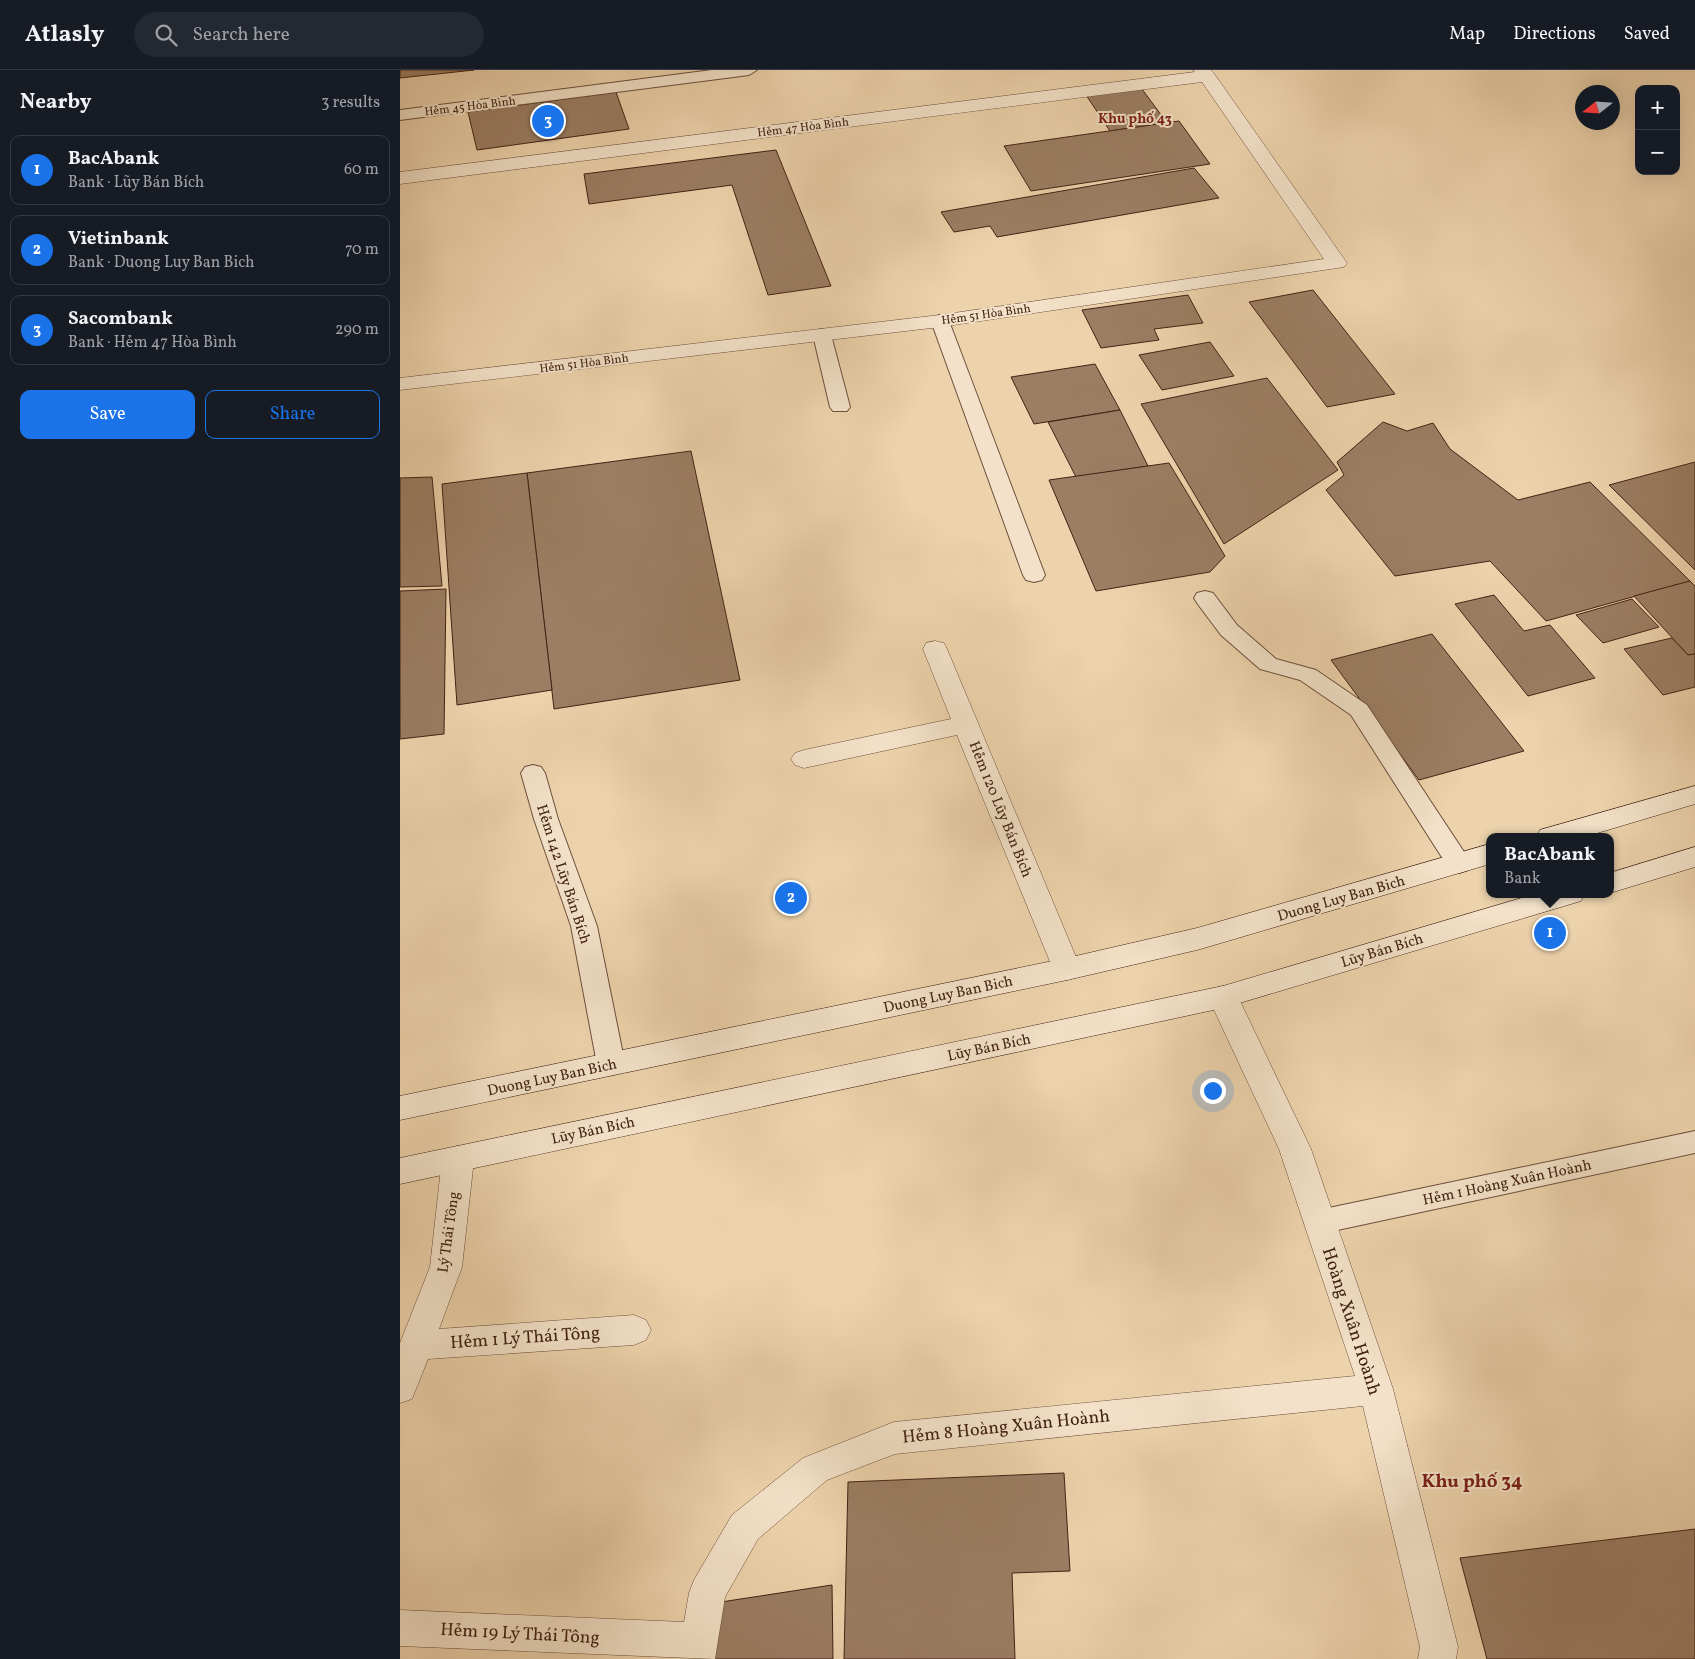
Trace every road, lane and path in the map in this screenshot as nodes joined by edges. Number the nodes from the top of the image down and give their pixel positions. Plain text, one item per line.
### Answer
1 (749, 70) edge
2 (1204, 73) edge
3 (400, 115) edge
4 (400, 178) edge
5 (940, 321) junction
6 (822, 335) junction
7 (400, 384) edge
8 (840, 407) dead end
9 (1034, 575) dead end
10 (1205, 598) dead end
11 (934, 649) dead end
12 (966, 724) junction
13 (804, 759) dead end
14 (533, 773) dead end
15 (1695, 795) edge
16 (1564, 833) edge
17 (1486, 855) edge
18 (1695, 858) edge
19 (1459, 864) junction
20 (1614, 882) edge
21 (1557, 898) edge
22 (1067, 969) junction
23 (1223, 997) junction
24 (611, 1064) junction
25 (400, 1108) edge
26 (1695, 1142) edge
27 (458, 1159) junction
28 (400, 1171) edge
29 (1319, 1222) junction
30 (634, 1330) dead end
31 (416, 1345) junction
32 (400, 1388) edge
33 (1376, 1389) junction
34 (400, 1628) edge
35 (697, 1650) edge
36 (1437, 1659) edge

1 - 3 lane, Hẻm 45 Hòa Bình
2 - 4 street, Hẻm 47 Hòa Bình
2 - 5 street, Hẻm 51 Hòa Bình
5 - 6 street, Hẻm 51 Hòa Bình
5 - 9 lane
6 - 7 street, Hẻm 51 Hòa Bình
6 - 8 lane
10 - 19 lane
11 - 12 street, Hẻm 120 Lũy Bán Bích
12 - 13 street
12 - 22 street, Hẻm 120 Lũy Bán Bích
14 - 24 lane, Hẻm 142 Lũy Bán Bích
15 - 16 street
17 - 19 street, Duong Luy Ban Bich
18 - 20 street
19 - 22 street, Duong Luy Ban Bich
21 - 23 street, Lũy Bán Bích
22 - 24 street, Duong Luy Ban Bich
23 - 27 street, Lũy Bán Bích
23 - 29 street, Hoàng Xuân Hoành
24 - 25 street, Duong Luy Ban Bich
26 - 29 lane, Hẻm 1 Hoàng Xuân Hoành
27 - 28 street, Lũy Bán Bích
27 - 31 street, Lý Thái Tông
29 - 33 street, Hoàng Xuân Hoành
30 - 31 street, Hẻm 1 Lý Thái Tông
31 - 32 street, Lý Thái Tông
33 - 35 street, Hẻm 8 Hoàng Xuân Hoành
33 - 36 street, Hoàng Xuân Hoành
34 - 35 street, Hẻm 19 Lý Thái Tông

